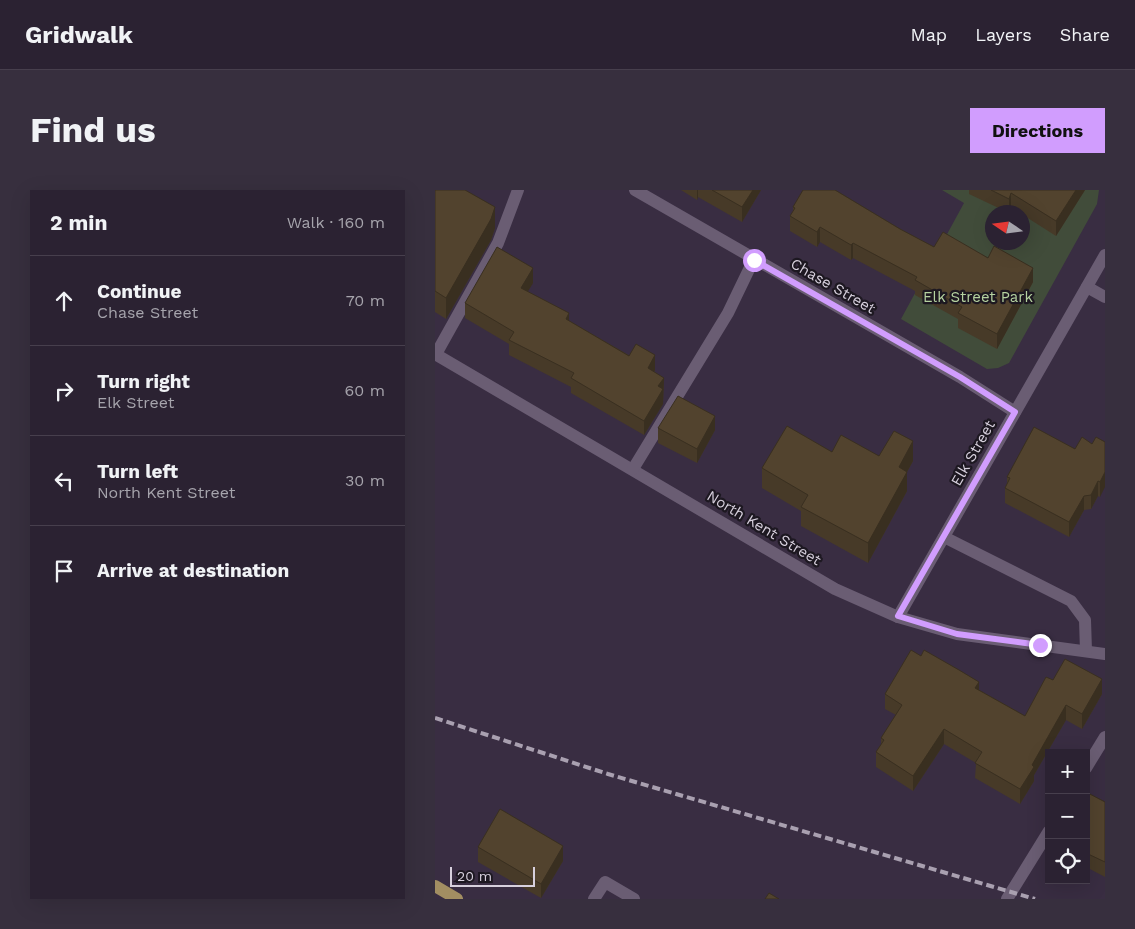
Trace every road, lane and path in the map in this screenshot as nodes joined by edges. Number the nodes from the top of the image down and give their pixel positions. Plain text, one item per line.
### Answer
1 (518, 190) edge
2 (635, 190) edge
3 (1105, 254) edge
4 (754, 260) junction
5 (1087, 287) junction
6 (1105, 297) edge
7 (435, 354) edge
8 (1015, 412) junction
9 (633, 469) junction
10 (944, 537) junction
11 (898, 616) junction
12 (1086, 651) junction
13 (1105, 654) edge
14 (1105, 737) edge
15 (1090, 761) edge
16 (1045, 837) edge
17 (435, 886) edge
18 (457, 899) edge
19 (594, 899) edge
20 (634, 899) edge
21 (1007, 899) edge

1 - 7 street
2 - 4 street, Chase Street
3 - 5 street, Elk Street
4 - 8 street, Chase Street
4 - 9 street
5 - 6 street
5 - 8 street, Elk Street
7 - 9 street, North Kent Street
8 - 10 street, Elk Street
9 - 11 street, North Kent Street
10 - 11 street, Elk Street
10 - 12 street
11 - 12 street, North Kent Street
12 - 13 street, North Kent Street
14 - 15 street
16 - 21 street
17 - 18 main road
19 - 20 street

